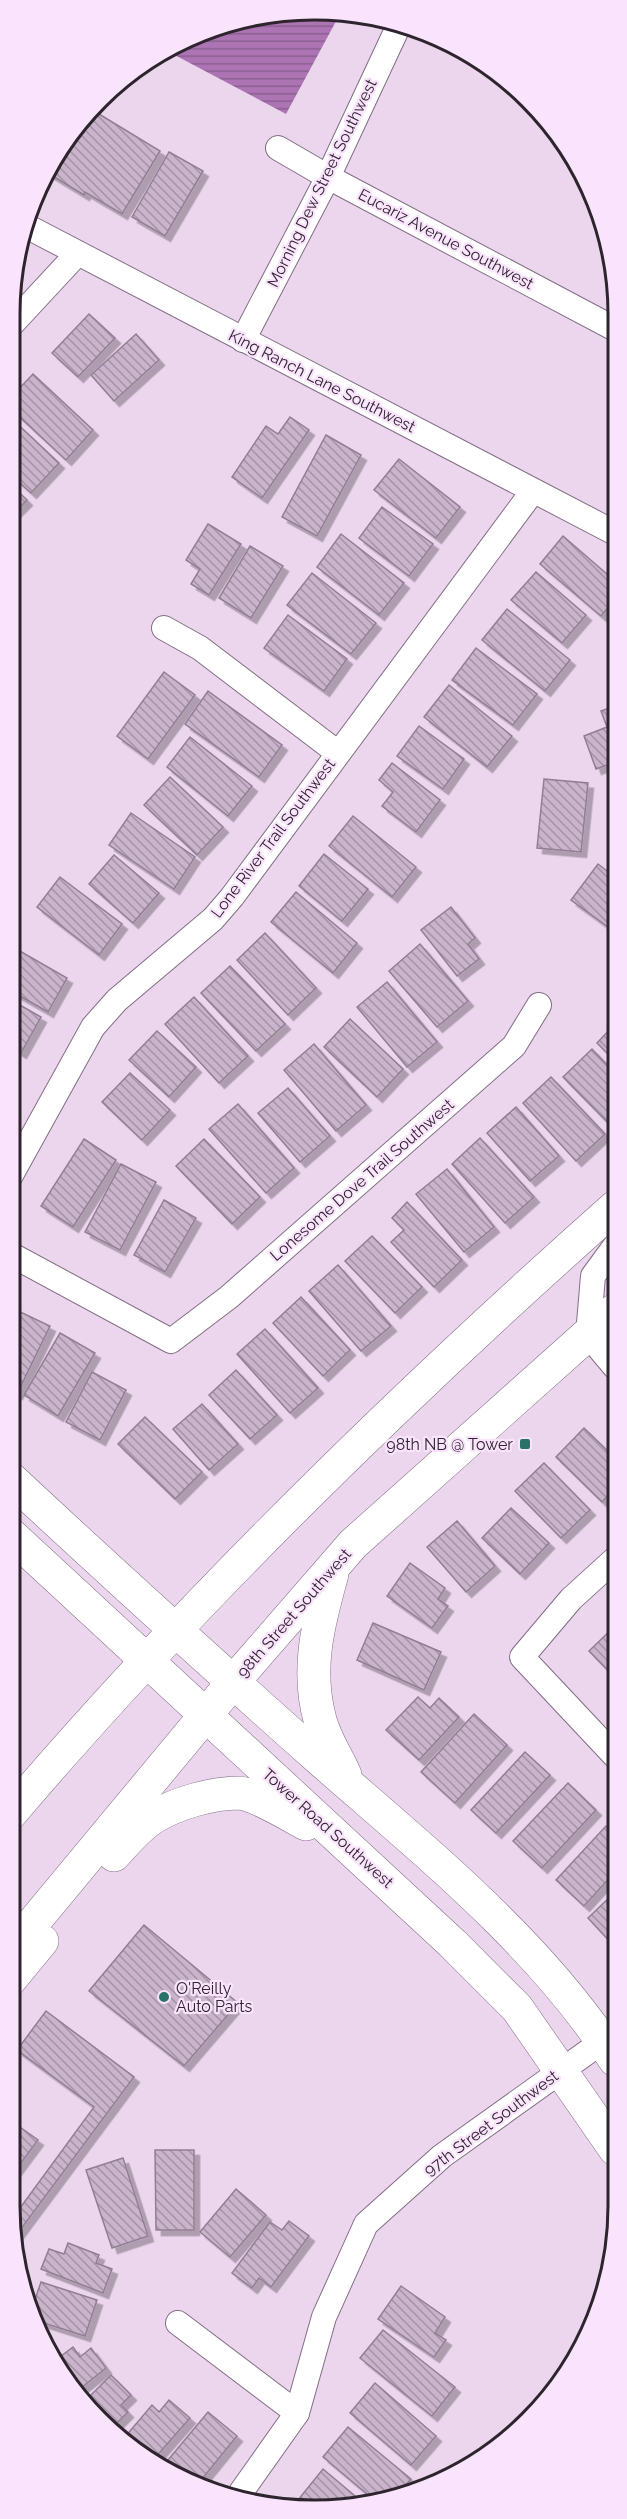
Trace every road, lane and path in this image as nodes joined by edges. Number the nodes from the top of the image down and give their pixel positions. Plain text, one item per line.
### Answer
1 (396, 32) edge
2 (278, 148) dead end
3 (328, 177) junction
4 (32, 229) edge
5 (77, 254) junction
6 (20, 315) edge
7 (608, 325) edge
8 (243, 340) junction
9 (533, 491) junction
10 (608, 529) edge
11 (164, 628) dead end
12 (338, 753) junction
13 (539, 1005) dead end
14 (20, 1159) edge
15 (608, 1213) edge
16 (608, 1256) edge
17 (20, 1259) edge
18 (608, 1316) edge
19 (588, 1335) junction
20 (608, 1359) edge
21 (20, 1487) edge
22 (20, 1543) edge
23 (608, 1565) edge
24 (335, 1566) junction
25 (174, 1630) junction
26 (147, 1660) junction
27 (233, 1683) junction
28 (205, 1716) junction
29 (608, 1749) edge
30 (349, 1785) junction
31 (20, 1803) edge
32 (361, 1859) junction
33 (20, 1939) edge
34 (20, 1968) edge
35 (608, 2050) edge
36 (608, 2051) edge
37 (561, 2071) junction
38 (608, 2139) edge
39 (178, 2323) dead end
40 (297, 2412) junction
41 (242, 2490) edge

1 - 3 street, Morning Dew Street Southwest
2 - 3 street, Eucariz Avenue Southwest
3 - 7 street, Eucariz Avenue Southwest
3 - 8 street, Morning Dew Street Southwest
4 - 5 street, King Ranch Lane Southwest
5 - 6 street
5 - 8 street, King Ranch Lane Southwest
8 - 9 street, King Ranch Lane Southwest
9 - 10 street, King Ranch Lane Southwest
9 - 12 street, Lone River Trail Southwest
11 - 12 street
12 - 14 street, Lone River Trail Southwest
13 - 17 street, Lonesome Dove Trail Southwest
15 - 25 street
16 - 19 street
18 - 19 street, 98th Street Southwest
19 - 20 street
19 - 24 street, 98th Street Southwest
21 - 25 street
22 - 26 street, Tower Road Southwest
23 - 29 street
24 - 27 street, 98th Street Southwest
24 - 30 street
25 - 26 street
25 - 27 street
26 - 28 street, Tower Road Southwest
26 - 31 street
27 - 28 street, 98th Street Southwest
27 - 30 street
28 - 32 street, Tower Road Southwest
28 - 33 street, 98th Street Southwest
30 - 35 street
32 - 34 street
32 - 37 street, Tower Road Southwest
36 - 37 street, 97th Street Southwest
37 - 38 street, Tower Road Southwest
37 - 40 street, 97th Street Southwest
39 - 40 street
40 - 41 street, 97th Street Southwest

